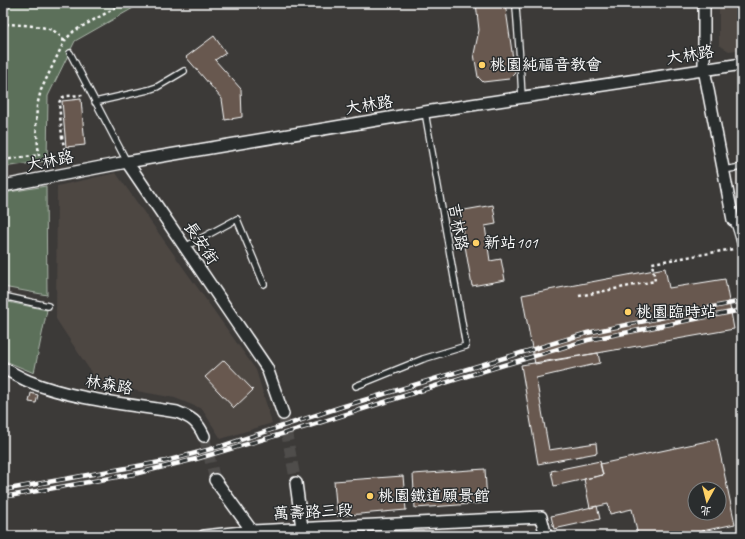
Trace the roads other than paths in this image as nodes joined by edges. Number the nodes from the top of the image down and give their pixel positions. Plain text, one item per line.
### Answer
1 (514, 3) edge
2 (704, 3) edge
3 (70, 53) road end
4 (742, 64) edge
5 (704, 69) junction
6 (184, 71) dead end
7 (522, 98) junction
8 (95, 102) junction
9 (425, 112) junction
10 (127, 162) junction
11 (742, 167) edge
12 (723, 170) junction
13 (3, 186) edge
14 (733, 220) joint
15 (740, 232) edge
16 (184, 247) junction
17 (740, 249) edge
18 (264, 284) dead end
19 (3, 296) edge
20 (48, 306) dead end
21 (3, 368) edge
22 (356, 386) dead end
23 (283, 414) tunnel mouth
24 (204, 436) tunnel mouth
25 (215, 480) tunnel mouth
26 (296, 483) tunnel mouth
27 (329, 527) junction
28 (255, 531) junction
29 (303, 532) edge
30 (204, 536) edge
31 (317, 536) edge
32 (343, 536) edge
33 (546, 536) edge

1 - 7 lane
2 - 5 street
3 - 8 lane, 長安街
4 - 5 street, 大林路
5 - 7 street, 大林路
5 - 12 street
6 - 8 lane
7 - 9 street, 大林路
8 - 10 lane, 長安街
9 - 10 street, 大林路
9 - 22 lane, 吉林路
10 - 13 street, 大林路
10 - 16 street, 長安街
11 - 12 lane
12 - 14 street
14 - 15 lane
15 - 17 lane
16 - 18 lane
16 - 23 street, 長安街
19 - 20 lane
21 - 24 street, 林森路
25 - 28 street
26 - 29 street
27 - 29 street, 萬壽路三段
27 - 31 lane
27 - 32 lane
27 - 33 street, 萬壽路三段
28 - 29 street, 萬壽路三段
28 - 30 street, 萬壽路三段

